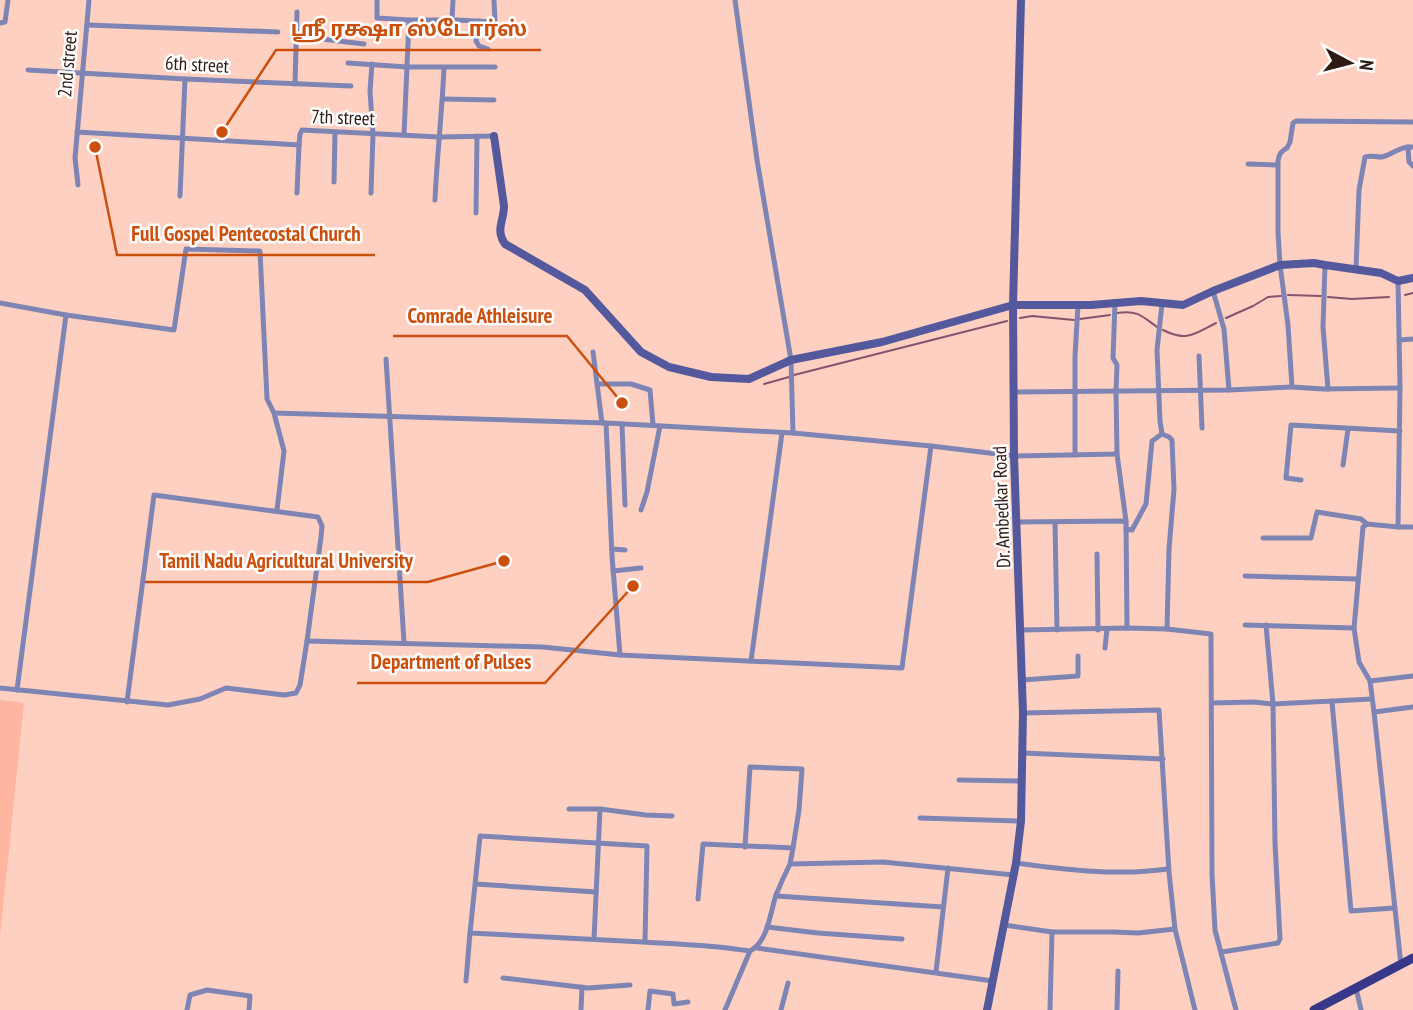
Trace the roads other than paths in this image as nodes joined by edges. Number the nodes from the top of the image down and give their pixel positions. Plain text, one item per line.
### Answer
1 (8, 0) edge
2 (89, 0) edge
3 (377, 0) edge
4 (453, 0) edge
5 (494, 0) edge
6 (735, 0) edge
7 (1021, 0) edge
8 (298, 12) dead end
9 (409, 20) junction
10 (452, 20) junction
11 (479, 21) junction
12 (0, 23) edge
13 (87, 25) junction
14 (278, 32) dead end
15 (297, 36) junction
16 (364, 44) dead end
17 (488, 49) dead end
18 (348, 63) dead end
19 (372, 64) junction
20 (407, 67) junction
21 (495, 67) dead end
22 (444, 68) junction
23 (28, 70) dead end
24 (83, 73) junction
25 (185, 79) junction
26 (295, 84) junction
27 (351, 86) dead end
28 (443, 99) junction
29 (494, 100) dead end
30 (1413, 122) edge
31 (77, 132) junction
32 (335, 132) junction
33 (373, 134) junction
34 (404, 135) junction
35 (477, 136) junction
36 (494, 136) joint
37 (439, 137) junction
38 (182, 139) junction
39 (299, 145) junction
40 (1411, 147) edge
41 (1248, 164) dead end
42 (1277, 165) junction
43 (1413, 166) edge
44 (334, 182) dead end
45 (78, 185) dead end
46 (297, 193) dead end
47 (371, 193) dead end
48 (180, 196) dead end
49 (435, 200) dead end
50 (476, 213) dead end
51 (1280, 265) junction
52 (1325, 265) junction
53 (1356, 269) junction
54 (1413, 278) edge
55 (1398, 281) junction
56 (1213, 291) junction
57 (0, 303) edge
58 (1115, 303) junction
59 (1162, 304) junction
60 (1013, 305) junction
61 (1078, 305) junction
62 (66, 315) junction
63 (1413, 339) edge
64 (1399, 340) junction
65 (593, 352) dead end
66 (1199, 356) dead end
67 (386, 359) dead end
68 (791, 360) junction
69 (597, 384) junction
70 (1292, 387) junction
71 (1400, 388) junction
72 (1328, 389) junction
73 (1159, 390) junction
74 (1201, 390) junction
75 (1229, 390) junction
76 (1076, 391) junction
77 (1116, 391) junction
78 (1014, 392) junction
79 (274, 413) junction
80 (390, 416) junction
81 (604, 423) junction
82 (622, 424) junction
83 (653, 425) junction
84 (660, 426) junction
85 (1202, 428) dead end
86 (1348, 429) junction
87 (1400, 431) junction
88 (782, 433) junction
89 (793, 433) junction
90 (1162, 434) junction
91 (931, 446) junction
92 (1117, 454) junction
93 (1075, 455) junction
94 (1014, 456) junction
95 (1343, 465) dead end
96 (1301, 480) dead end
97 (625, 505) dead end
98 (277, 510) junction
99 (641, 510) dead end
100 (1126, 521) junction
101 (1016, 522) junction
102 (1055, 522) junction
103 (1367, 524) junction
104 (1398, 527) junction
105 (1413, 527) edge
106 (1126, 529) junction
107 (1263, 538) dead end
108 (612, 549) junction
109 (625, 550) dead end
110 (1097, 554) dead end
111 (641, 568) dead end
112 (613, 571) junction
113 (1245, 576) dead end
114 (1358, 579) junction
115 (1245, 625) dead end
116 (1266, 625) junction
117 (1127, 628) junction
118 (1354, 628) junction
119 (1107, 629) junction
120 (1167, 629) junction
121 (1020, 630) junction
122 (1057, 630) junction
123 (1098, 630) junction
124 (307, 641) junction
125 (404, 642) junction
126 (1105, 648) dead end
127 (620, 654) junction
128 (1078, 656) dead end
129 (751, 661) junction
130 (1413, 676) edge
131 (1022, 680) junction
132 (1370, 681) junction
133 (0, 688) edge
134 (17, 690) junction
135 (1372, 699) junction
136 (128, 702) junction
137 (1332, 702) junction
138 (1212, 703) junction
139 (1273, 704) junction
140 (1413, 707) edge
141 (1374, 712) junction
142 (1023, 713) junction
143 (1022, 753) junction
144 (1163, 759) junction
145 (959, 780) dead end
146 (1022, 781) junction
147 (569, 809) dead end
148 (600, 809) junction
149 (672, 816) dead end
150 (920, 818) dead end
151 (1021, 821) junction
152 (597, 843) junction
153 (745, 846) junction
154 (793, 848) junction
155 (1016, 863) junction
156 (790, 864) junction
157 (948, 868) junction
158 (1168, 869) junction
159 (1014, 875) junction
160 (476, 884) junction
161 (596, 892) junction
162 (776, 896) junction
163 (698, 899) dead end
164 (943, 907) junction
165 (1394, 908) junction
166 (1004, 925) junction
167 (767, 927) junction
168 (1175, 929) junction
169 (1052, 932) junction
170 (470, 933) junction
171 (594, 939) junction
172 (902, 939) dead end
173 (645, 942) junction
174 (753, 949) junction
175 (1222, 952) junction
176 (1413, 958) edge
177 (1401, 965) junction
178 (1118, 971) dead end
179 (936, 972) junction
180 (503, 978) dead end
181 (466, 981) dead end
182 (993, 981) junction
183 (788, 983) dead end
184 (630, 985) dead end
185 (582, 987) junction
186 (1356, 988) junction
187 (688, 1002) dead end
188 (187, 1010) edge
189 (249, 1010) edge
190 (580, 1010) edge
191 (648, 1010) edge
192 (725, 1010) edge
193 (782, 1010) edge
194 (987, 1010) edge
195 (1050, 1010) edge
196 (1117, 1010) edge
197 (1195, 1010) edge
198 (1236, 1010) edge
199 (1314, 1010) edge
200 (1361, 1010) edge

1 - 12 street
2 - 13 street, 2nd street
3 - 9 street
4 - 10 street
5 - 11 street
6 - 68 street
7 - 60 street, Dr. Ambedkar Road
8 - 15 street
9 - 10 street
9 - 20 street
10 - 11 street
11 - 17 street
13 - 14 street
13 - 24 street, 2nd street
15 - 16 street
15 - 26 street
18 - 19 street
19 - 20 street
19 - 33 street
20 - 22 street
20 - 34 street
21 - 22 street
22 - 28 street
23 - 24 street, 6th street
24 - 25 street, 6th street
24 - 31 street, 2nd street
25 - 26 street, 6th street
25 - 38 street
26 - 27 street, 6th street
28 - 29 street
28 - 37 street
30 - 42 street
31 - 38 street, 7th street
31 - 45 street, 2nd street
32 - 33 street, 7th street
32 - 39 street, 7th street
32 - 44 street
33 - 34 street, 7th street
33 - 47 street
34 - 37 street, 7th street
35 - 36 street, 7th street
35 - 37 street, 7th street
35 - 50 street
36 - 68 street
37 - 49 street
38 - 39 street, 7th street
38 - 48 street
39 - 46 street
40 - 43 street
40 - 53 street
41 - 42 street
42 - 51 street
51 - 52 street
51 - 56 street
51 - 70 street
52 - 53 street
52 - 72 street
53 - 55 street
54 - 55 street
55 - 64 street
56 - 59 street
56 - 75 street
57 - 62 street
58 - 59 street
58 - 61 street
58 - 77 street
59 - 73 street
60 - 61 street
60 - 68 street
60 - 78 street, Dr. Ambedkar Road
61 - 76 street
62 - 79 street
62 - 134 street
63 - 64 street
64 - 71 street
65 - 69 street
66 - 74 street
67 - 80 street
68 - 89 street
69 - 81 street
69 - 83 street
70 - 72 street
70 - 75 street
71 - 72 street
71 - 87 street
73 - 74 street
73 - 77 street
73 - 90 street
74 - 75 street
74 - 85 street
76 - 77 street
76 - 78 street
76 - 93 street
77 - 92 street
78 - 94 street, Dr. Ambedkar Road
79 - 80 street
79 - 98 street
80 - 81 street
80 - 125 street
81 - 82 street
81 - 108 street
82 - 83 street
82 - 97 street
83 - 84 street
84 - 88 street
84 - 99 street
86 - 87 street
86 - 95 street
86 - 96 street
87 - 104 street
88 - 89 street
88 - 129 street
89 - 91 street
90 - 106 street
90 - 120 street
91 - 94 street
91 - 129 street
92 - 93 street
92 - 100 street
93 - 94 street
94 - 101 street, Dr. Ambedkar Road
98 - 124 street
98 - 136 street
100 - 102 street
100 - 106 street
101 - 102 street
101 - 121 street, Dr. Ambedkar Road
102 - 122 street
103 - 104 street
103 - 107 street
103 - 114 street
104 - 105 street
106 - 117 street
108 - 109 street
108 - 112 street
110 - 123 street
111 - 112 street
112 - 127 street
113 - 114 street
114 - 118 street
115 - 116 street
116 - 118 street
116 - 139 street
117 - 119 street
117 - 120 street
118 - 132 street
119 - 123 street
119 - 126 street
120 - 138 street
121 - 122 street
121 - 131 street, Dr. Ambedkar Road
122 - 123 street
124 - 125 street
124 - 136 street
125 - 127 street
127 - 129 street
128 - 131 street
130 - 132 street
131 - 142 street, Dr. Ambedkar Road
132 - 135 street
133 - 134 street
134 - 136 street
135 - 137 street
135 - 141 street
137 - 139 street
137 - 165 street
138 - 139 street
138 - 175 street
139 - 175 street
140 - 141 street
141 - 165 street
142 - 143 street, Dr. Ambedkar Road
142 - 144 street
143 - 144 street
143 - 146 street, Dr. Ambedkar Road
144 - 158 street
145 - 146 street
146 - 151 street, Dr. Ambedkar Road
147 - 148 street
148 - 149 street
148 - 152 street
150 - 151 street
151 - 155 street, Dr. Ambedkar Road
152 - 160 street
152 - 161 street
152 - 173 street
153 - 154 street
153 - 154 street
153 - 163 street
154 - 156 street
155 - 158 street
155 - 159 street, Dr. Ambedkar Road
156 - 157 street
156 - 162 street
157 - 159 street
157 - 164 street
158 - 168 street
159 - 166 street, Dr. Ambedkar Road
160 - 161 street
160 - 170 street
161 - 171 street
162 - 164 street
162 - 167 street
164 - 179 street
165 - 177 street
166 - 169 street
166 - 182 street, Dr. Ambedkar Road
167 - 172 street
167 - 174 street
168 - 169 street
168 - 197 street
169 - 195 street
170 - 171 street
170 - 181 street
171 - 173 street
173 - 174 street
174 - 179 street
174 - 192 street
175 - 198 street
176 - 177 main road
177 - 186 main road
178 - 196 street
179 - 182 street
180 - 185 street
182 - 194 street, Dr. Ambedkar Road
183 - 193 street
184 - 185 street
185 - 190 street
186 - 199 main road
186 - 200 street
187 - 191 street
188 - 189 street

